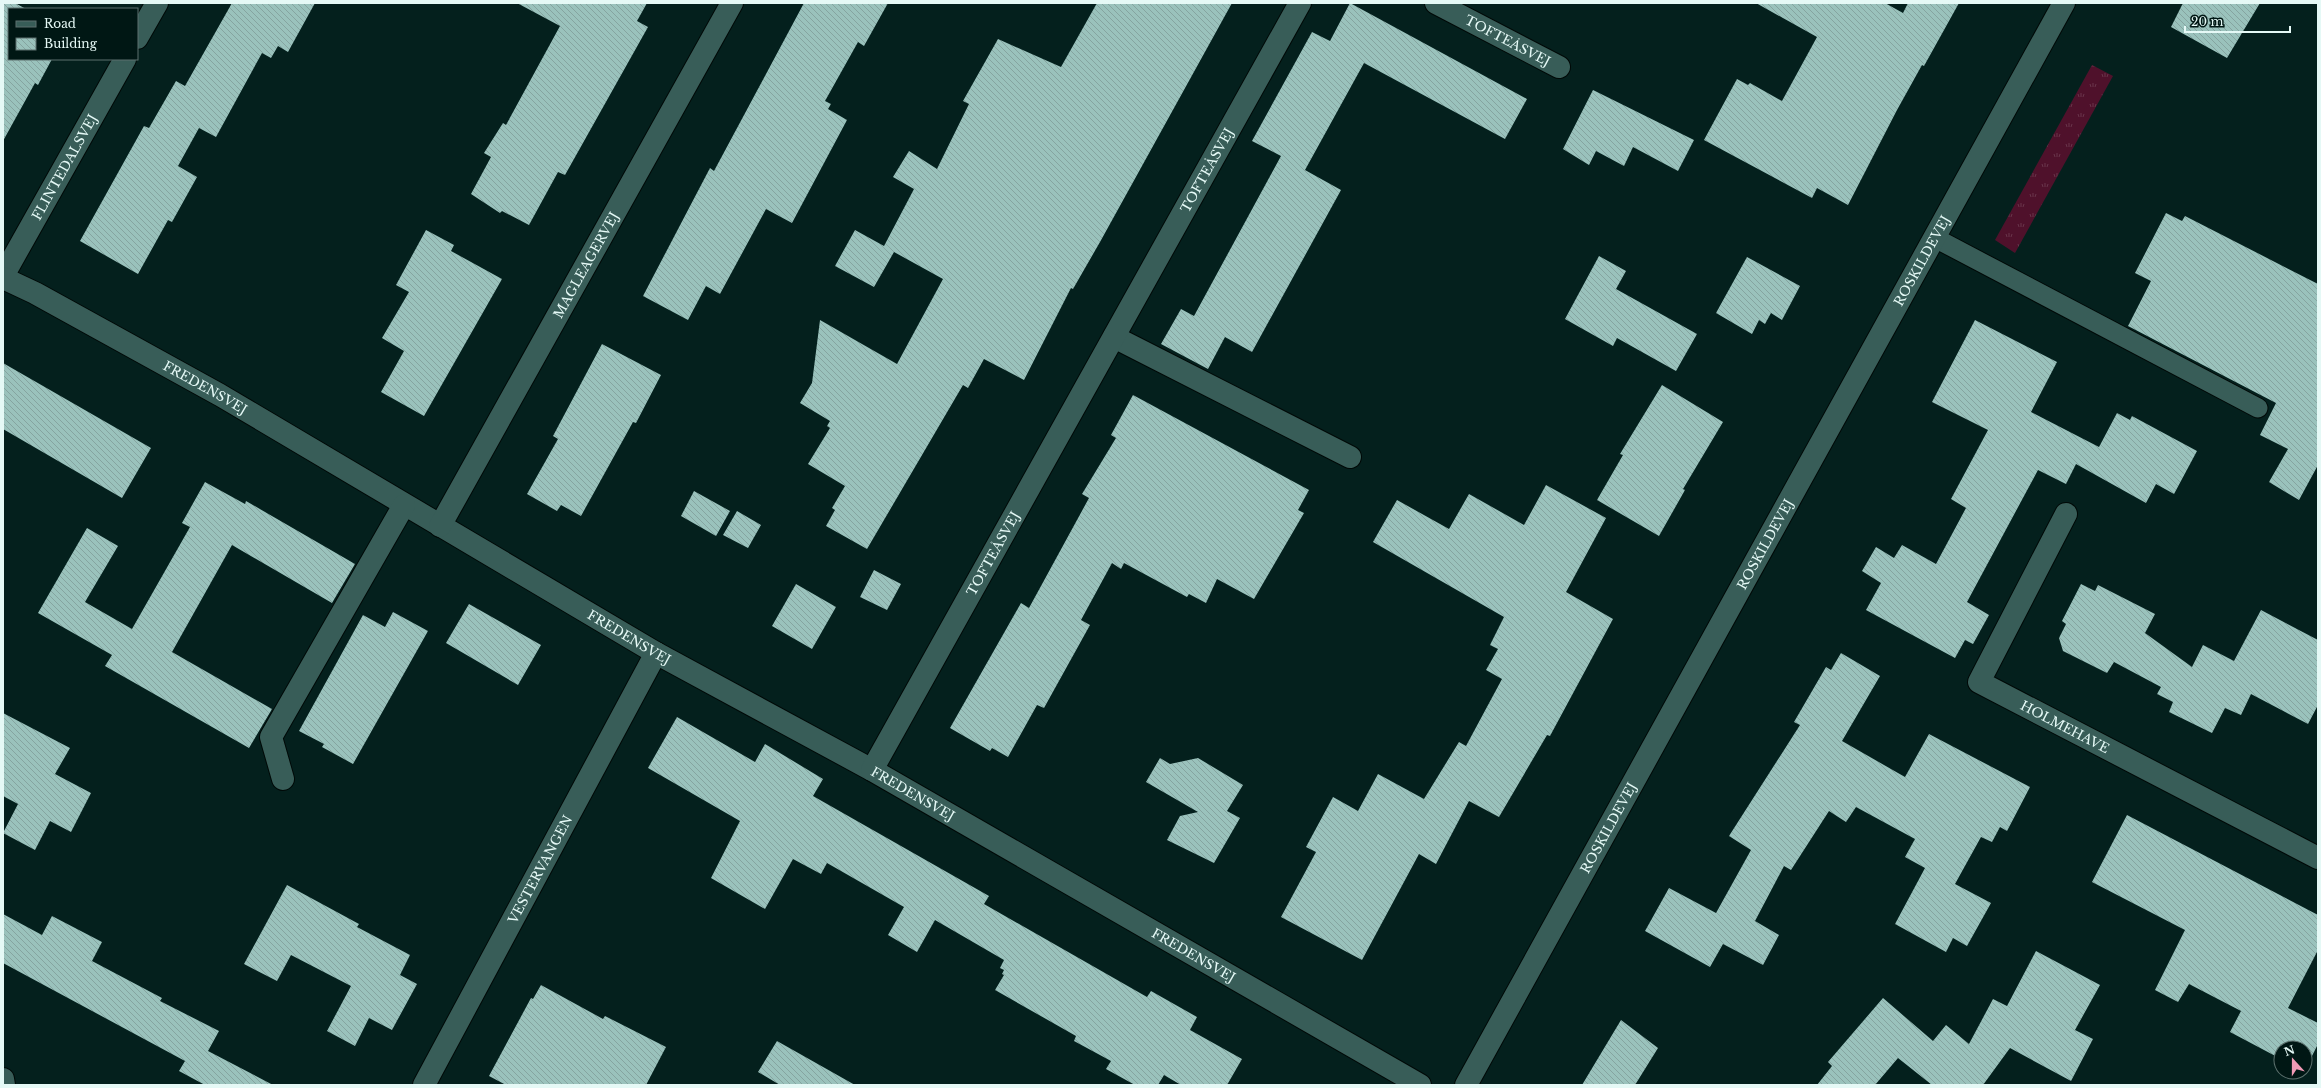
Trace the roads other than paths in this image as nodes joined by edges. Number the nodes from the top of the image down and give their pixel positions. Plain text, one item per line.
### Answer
1 (157, 3) edge
2 (732, 3) edge
3 (1300, 3) edge
4 (1436, 3) edge
5 (2064, 3) edge
6 (138, 36) edge
7 (124, 60) edge
8 (1559, 67) dead end
9 (1935, 238) junction
10 (3, 277) edge
11 (1114, 338) junction
12 (2258, 408) dead end
13 (1350, 457) dead end
14 (404, 505) junction
15 (2066, 514) dead end
16 (440, 526) junction
17 (656, 653) junction
18 (872, 770) junction
19 (283, 779) dead end
20 (2318, 858) edge
21 (3, 1079) edge
22 (4, 1085) edge
23 (424, 1085) edge
24 (1420, 1085) edge
25 (1466, 1085) edge

1 - 6 street
2 - 16 street, MAGLEAGERVEJ
3 - 11 street, TOFTEÅSVEJ
4 - 8 street, TOFTEÅSVEJ
5 - 9 street, ROSKILDEVEJ
7 - 10 street, FLINTEDALSVEJ
9 - 12 lane
9 - 25 street, ROSKILDEVEJ
10 - 14 street, FREDENSVEJ
11 - 13 street
11 - 18 street, TOFTEÅSVEJ
14 - 16 street, FREDENSVEJ
14 - 19 street
15 - 20 street, HOLMEHAVE
16 - 17 street, FREDENSVEJ
17 - 18 street, FREDENSVEJ
17 - 23 street, VESTERVANGEN
18 - 24 street, FREDENSVEJ
21 - 22 street

